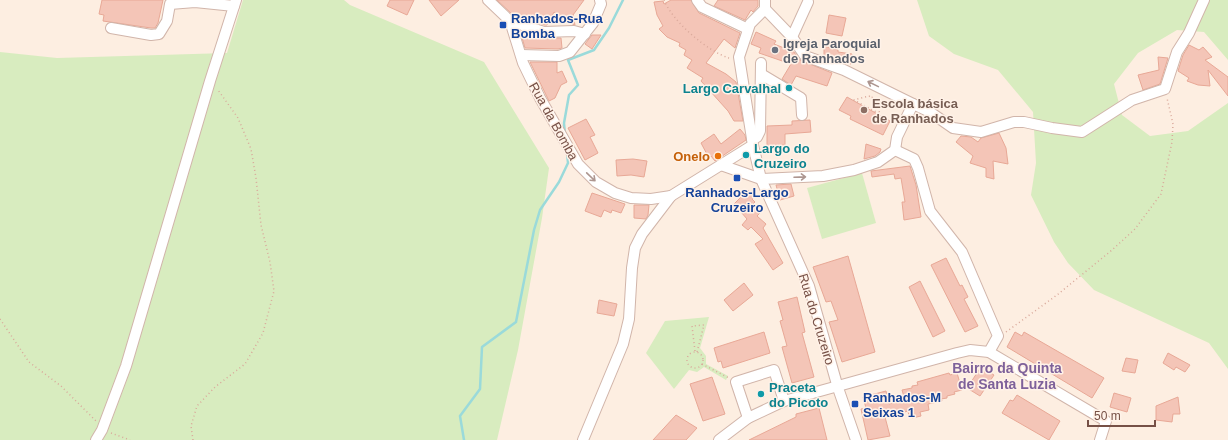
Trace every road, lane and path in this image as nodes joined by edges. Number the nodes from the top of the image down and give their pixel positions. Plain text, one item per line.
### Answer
1 (488, 0) edge
2 (600, 0) edge
3 (664, 0) edge
4 (697, 0) edge
5 (1204, 0) edge
6 (808, 2) dead end
7 (235, 3) edge
8 (765, 5) edge
9 (510, 21) junction
10 (111, 28) dead end
11 (748, 30) junction
12 (585, 34) junction
13 (792, 36) junction
14 (521, 55) junction
15 (739, 60) junction
16 (761, 63) dead end
17 (761, 74) junction
18 (210, 81) junction
19 (1165, 88) junction
20 (913, 104) junction
21 (867, 107) joint
22 (802, 115) dead end
23 (753, 142) junction
24 (895, 150) junction
25 (721, 165) junction
26 (761, 179) junction
27 (671, 196) junction
28 (0, 319) edge
29 (998, 336) junction
30 (696, 352) junction
31 (989, 352) junction
32 (702, 364) junction
33 (736, 382) junction
34 (838, 388) junction
35 (784, 401) junction
36 (748, 418) junction
37 (102, 430) junction
38 (96, 440) edge
39 (130, 440) edge
40 (193, 440) edge
41 (583, 440) edge
42 (719, 440) edge
43 (856, 440) edge
44 (1100, 440) edge

1 - 9 street, Rua da Bomba
2 - 12 street
3 - 15 path
4 - 11 street
5 - 19 street
6 - 13 street
7 - 10 street
7 - 18 street
8 - 11 street
8 - 13 street
9 - 12 street
9 - 14 street, Rua da Bomba
11 - 15 street
12 - 14 street
20 -> 13 street
14 -> 27 street, Rua da Bomba
15 - 23 street, Rua do Cruzeiro
16 - 17 street
17 - 22 street
17 - 23 street
18 - 37 street
18 - 40 path
19 - 20 street
19 - 29 path
20 - 24 street
21 - 21 path
23 - 25 street, Rua da Bomba
23 - 26 street, Rua do Cruzeiro
26 -> 24 street
24 - 29 street
25 - 26 street
25 - 27 street, Rua da Bomba
26 - 34 street, Rua do Cruzeiro
27 - 41 street
28 - 37 path
29 - 31 street
30 - 30 path
30 - 32 path
30 - 32 path
31 - 34 street
31 - 44 street
32 - 33 path
33 - 35 street
33 - 36 street
34 - 35 street
34 - 43 street, Rua do Cruzeiro
35 - 36 street
36 - 42 street
37 - 38 street
37 - 39 path

